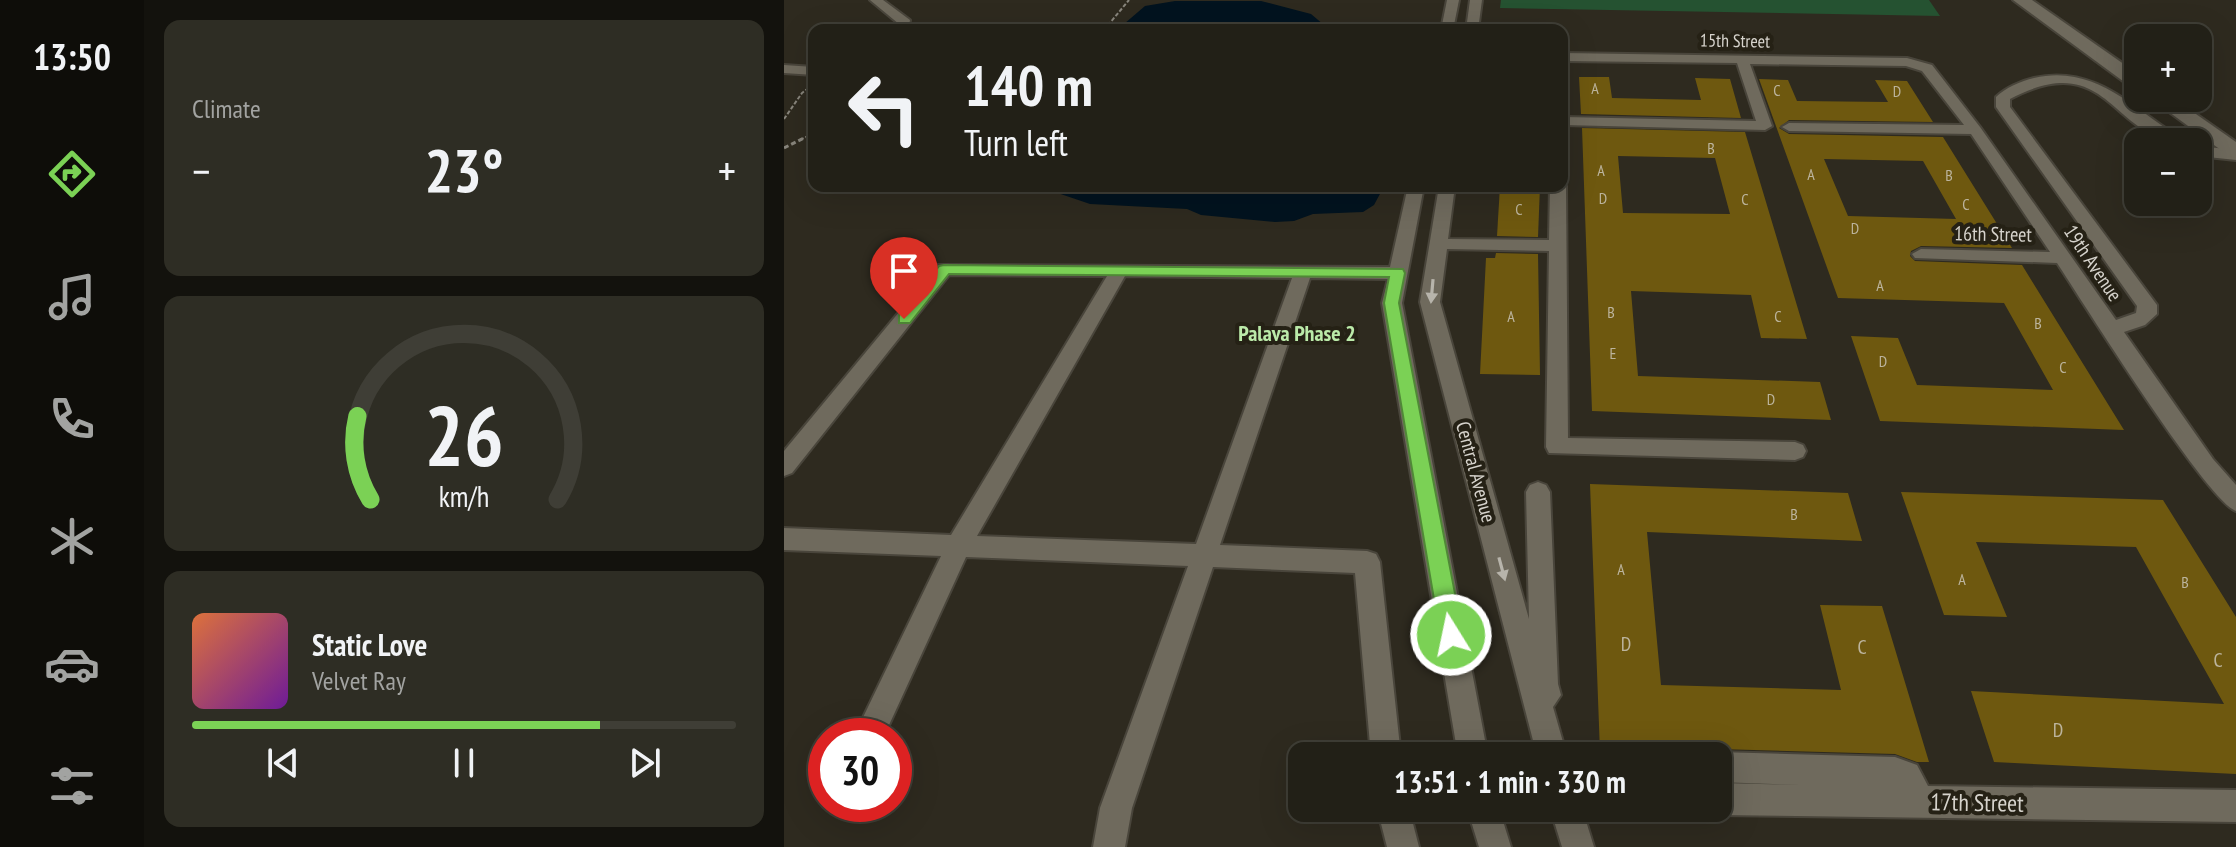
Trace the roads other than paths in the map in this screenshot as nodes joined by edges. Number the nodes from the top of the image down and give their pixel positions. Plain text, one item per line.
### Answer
1 (902, 0) edge
2 (1453, 0) edge
3 (1476, 0) edge
4 (2021, 0) edge
5 (881, 4) edge
6 (905, 24) edge
7 (1448, 24) edge
8 (1473, 24) edge
9 (1568, 57) edge
10 (1742, 59) junction
11 (1907, 62) joint
12 (784, 69) edge
13 (808, 71) edge
14 (2124, 73) edge
15 (2179, 112) edge
16 (1568, 121) edge
17 (1789, 127) dead end
18 (2156, 128) edge
19 (1975, 130) junction
20 (2212, 152) edge
21 (2236, 154) edge
22 (1415, 192) edge
23 (1446, 192) edge
24 (1558, 192) edge
25 (1438, 244) junction
26 (1558, 246) junction
27 (1921, 254) dead end
28 (2063, 258) junction
29 (1119, 271) junction
30 (1303, 272) junction
31 (1398, 273) junction
32 (2110, 327) junction
33 (1795, 451) dead end
34 (784, 467) edge
35 (1538, 492) dead end
36 (2236, 501) edge
37 (784, 539) edge
38 (958, 546) junction
39 (1206, 556) junction
40 (877, 718) edge
41 (1385, 742) edge
42 (1470, 742) edge
43 (1548, 742) edge
44 (1561, 742) edge
45 (1732, 767) edge
46 (1732, 799) edge
47 (1919, 802) junction
48 (2236, 806) edge
49 (1397, 822) edge
50 (1487, 822) edge
51 (1570, 822) edge
52 (1109, 847) edge
53 (1403, 847) edge
54 (1495, 847) edge
55 (1578, 847) edge

1 - 5 street
2 - 7 street
3 - 8 street
4 - 14 main road
5 - 6 street
9 - 10 street, 15th Street
10 - 11 street, 15th Street
10 - 16 street
11 - 19 street, 19th Avenue
12 - 13 street
15 - 21 main road
17 - 19 street
18 - 32 street
19 - 28 street, 19th Avenue
20 - 21 street
22 - 31 street
23 - 25 street, Central Avenue
24 - 26 street
25 - 26 street
25 -> 43 street, Central Avenue
26 - 33 street
27 - 28 street, 16th Street
28 - 32 street, 19th Avenue
29 - 30 street
29 - 34 street
29 - 38 street
30 - 31 street
30 - 39 street
31 - 42 street
32 - 36 street, 19th Avenue
35 - 44 street
37 - 38 street
38 - 39 street
38 - 40 street
39 - 41 street
39 - 52 street
45 - 47 street
46 - 47 street, 17th Street
47 - 48 street, 17th Street
49 - 53 street
50 - 54 street
51 - 55 street

